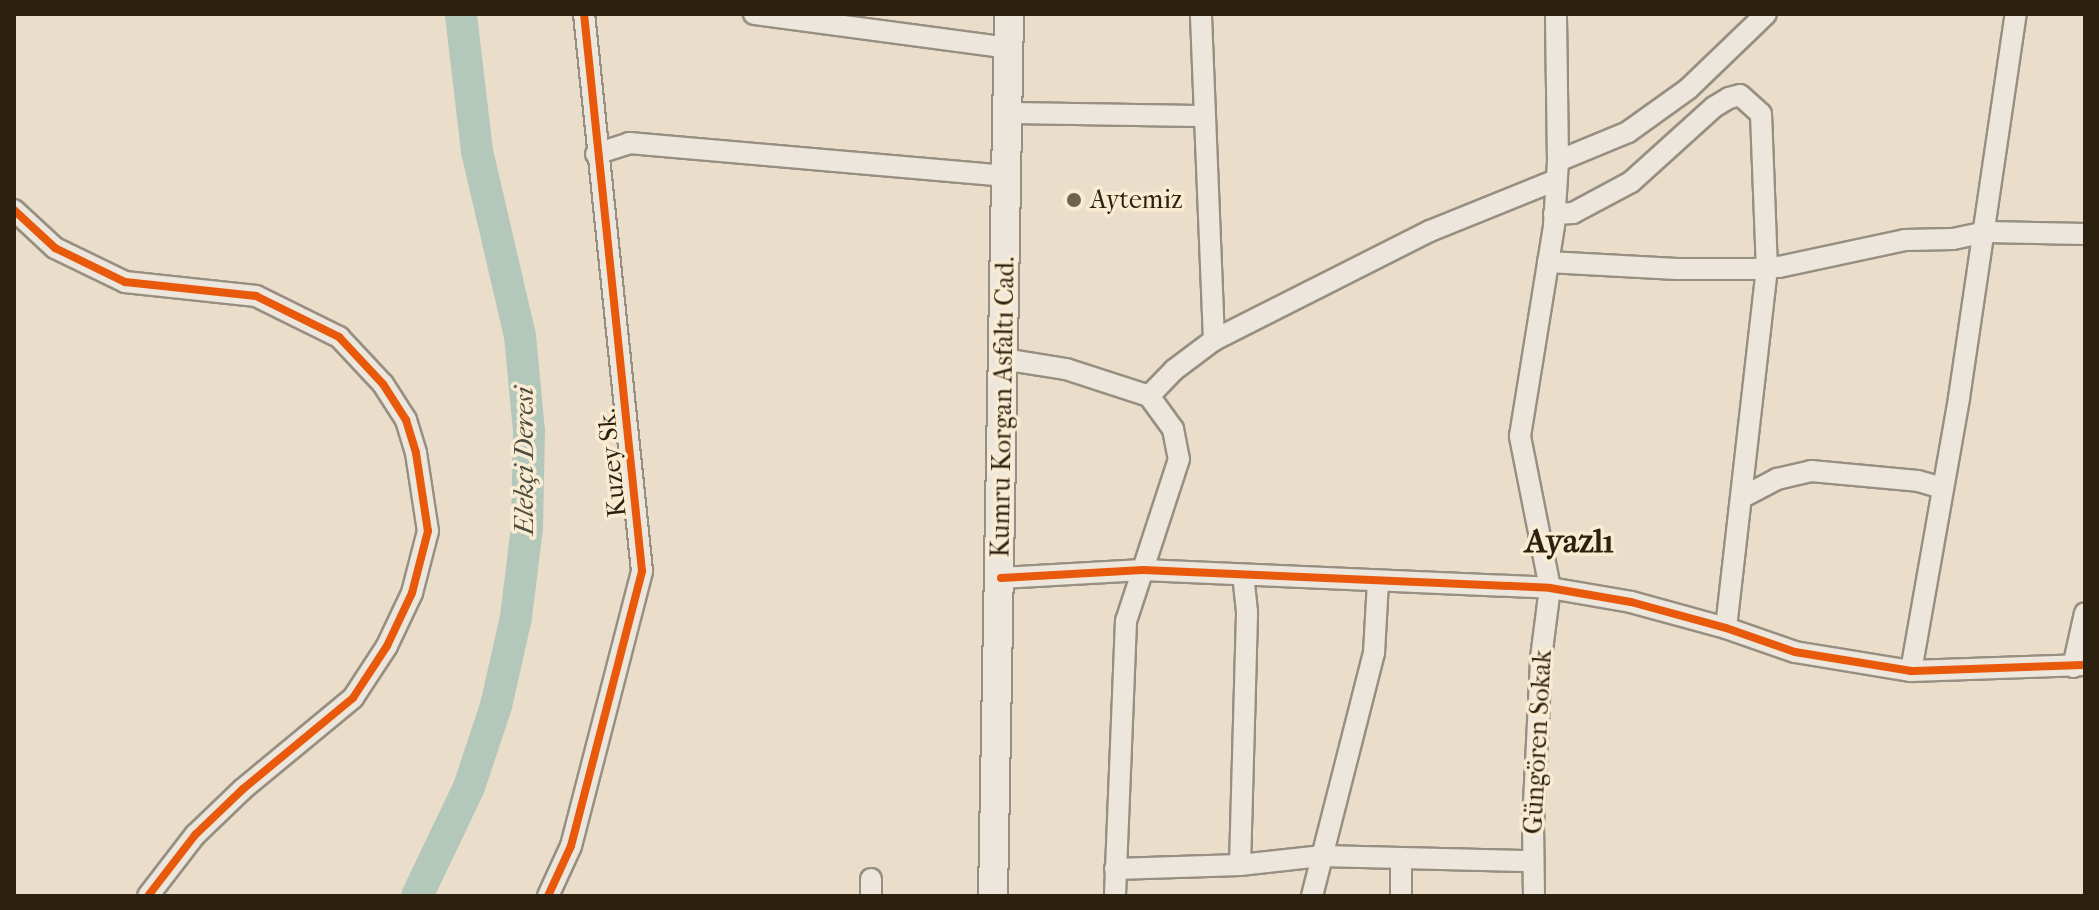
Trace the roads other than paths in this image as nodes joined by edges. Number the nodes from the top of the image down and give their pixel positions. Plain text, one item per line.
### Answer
1 (584, 14) edge
2 (754, 14) edge
3 (1009, 14) edge
4 (1201, 14) edge
5 (1556, 14) edge
6 (1766, 14) edge
7 (2016, 14) edge
8 (1008, 48) junction
9 (1008, 113) junction
10 (1202, 116) junction
11 (596, 154) junction
12 (1557, 171) junction
13 (1007, 176) junction
14 (14, 210) edge
15 (1554, 214) junction
16 (1986, 232) junction
17 (2085, 234) edge
18 (1548, 262) junction
19 (1767, 268) junction
20 (1214, 340) junction
21 (1003, 359) junction
22 (1149, 396) junction
23 (1942, 488) junction
24 (1741, 498) junction
25 (1143, 570) junction
26 (1243, 576) junction
27 (1001, 578) junction
28 (1378, 581) junction
29 (1550, 588) junction
30 (2085, 613) edge
31 (1726, 628) junction
32 (2079, 666) edge
33 (1911, 671) junction
34 (1321, 856) junction
35 (1401, 858) junction
36 (1533, 861) junction
37 (1240, 865) junction
38 (1115, 869) junction
39 (148, 896) edge
40 (548, 896) edge
41 (993, 896) edge
42 (1115, 896) edge
43 (1312, 896) edge
44 (1401, 896) edge
45 (1534, 896) edge

1 - 11 street, Kuzey Sk.
2 - 8 street
3 - 8 main road, Kumru Korgan Asfaltı Cad.
4 - 10 street
5 - 12 street, Güngören Sokak
6 - 12 street
7 - 16 street
8 - 9 main road, Kumru Korgan Asfaltı Cad.
9 - 10 street
9 - 13 main road, Kumru Korgan Asfaltı Cad.
10 - 20 street
11 - 13 street
11 - 40 street, Kuzey Sk.
12 - 15 street, Güngören Sokak
12 - 20 street
13 - 21 main road, Kumru Korgan Asfaltı Cad.
14 - 39 street
15 - 18 street, Güngören Sokak
15 - 19 street
16 - 17 street
16 - 19 street
16 - 23 street
18 - 19 street
18 - 29 street, Güngören Sokak
19 - 24 street
20 - 22 street
21 - 22 street
21 - 27 main road, Kumru Korgan Asfaltı Cad.
22 - 25 street
23 - 24 street
23 - 33 street
24 - 31 street
25 - 26 street
25 - 27 street
25 - 38 street
26 - 28 street
26 - 37 street
27 - 41 main road, Kumru Korgan Asfaltı Cad.
28 - 29 street
28 - 34 street
29 - 31 street
29 - 36 street, Güngören Sokak
30 - 32 street
31 - 33 street
32 - 33 street
34 - 35 street
34 - 37 street
34 - 43 street
35 - 36 street
35 - 44 street
36 - 45 street, Güngören Sokak
37 - 38 street
38 - 42 street

